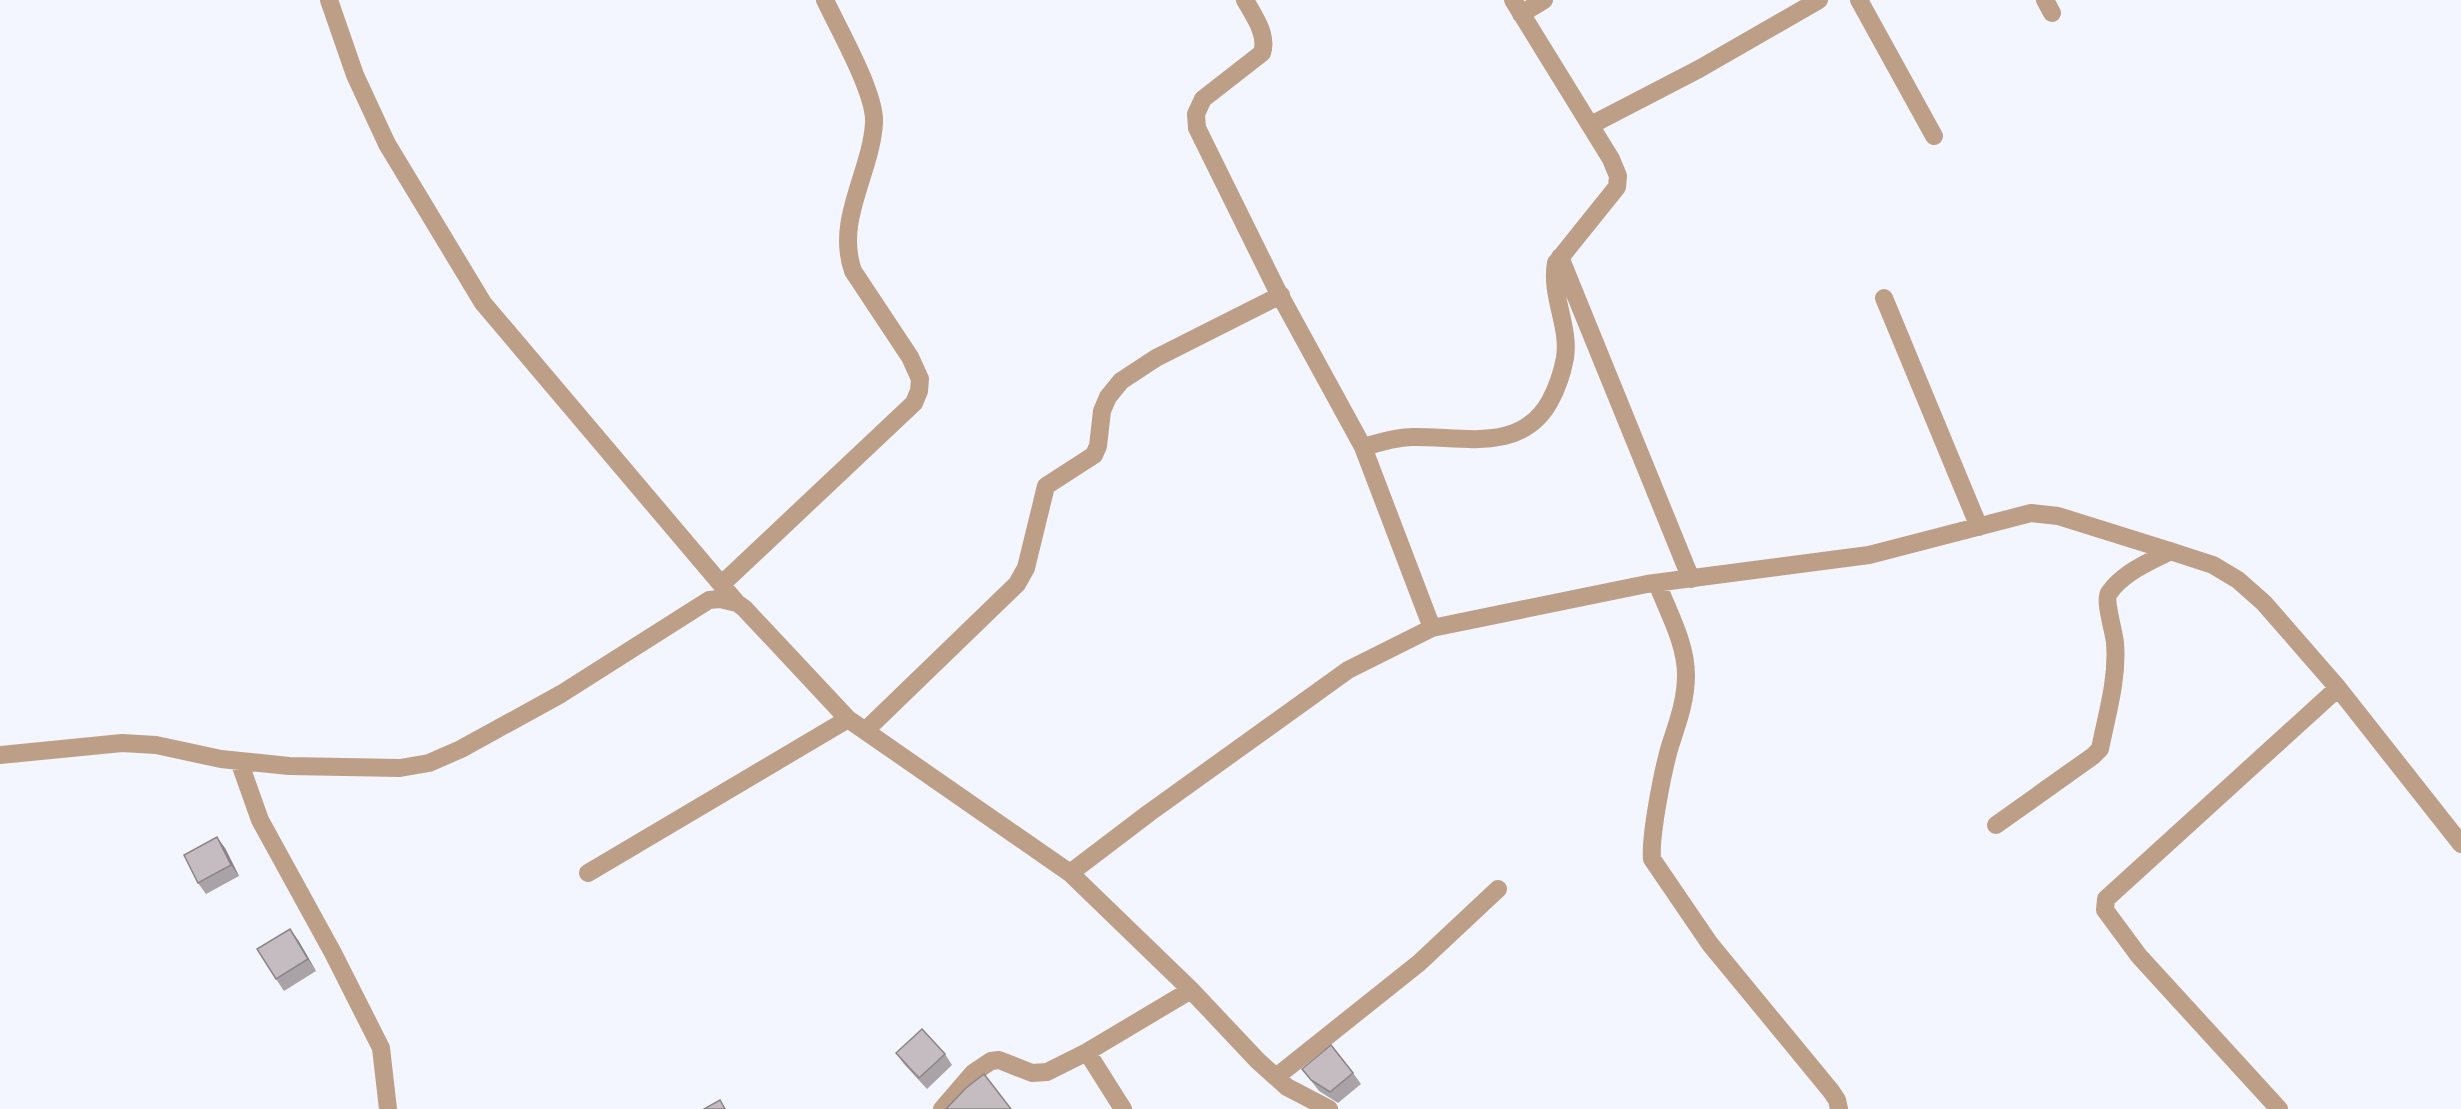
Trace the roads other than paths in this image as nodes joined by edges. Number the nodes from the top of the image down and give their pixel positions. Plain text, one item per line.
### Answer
1 (329, 0) edge
2 (825, 0) edge
3 (1245, 0) edge
4 (1544, 0) edge
5 (1819, 0) edge
6 (1859, 0) edge
7 (1517, 7) edge
8 (1592, 125) junction
9 (1934, 135) dead end
10 (1560, 257) junction
11 (1281, 295) junction
12 (1884, 298) dead end
13 (1363, 447) junction
14 (1979, 527) junction
15 (2170, 551) junction
16 (1691, 579) junction
17 (1657, 583) junction
18 (722, 584) junction
19 (737, 603) junction
20 (1432, 628) junction
21 (2338, 688) junction
22 (848, 719) junction
23 (866, 730) junction
24 (0, 754) edge
25 (239, 761) junction
26 (1996, 825) dead end
27 (2461, 844) edge
28 (588, 873) dead end
29 (1070, 873) junction
30 (1498, 889) dead end
31 (1191, 990) junction
32 (1087, 1052) junction
33 (1276, 1077) junction
34 (388, 1109) edge
35 (942, 1109) edge
36 (1123, 1109) edge
37 (1329, 1109) edge
38 (1839, 1109) edge
39 (2279, 1109) edge

1 - 18 street
2 - 18 street
3 - 11 street
4 - 7 street
5 - 8 street
6 - 9 street
7 - 8 street
8 - 10 street
10 - 13 street
10 - 16 street
11 - 13 street
11 - 23 street
12 - 14 street
13 - 20 street
14 - 15 street
14 - 16 street
15 - 21 street
15 - 26 street
16 - 17 street
17 - 20 street
17 - 38 street
18 - 19 street
19 - 22 street
19 - 25 street
20 - 29 street
21 - 27 street
21 - 39 street
22 - 23 street
22 - 28 street
23 - 29 street
24 - 25 street
25 - 34 street
29 - 31 street
30 - 33 street
31 - 32 street
31 - 33 street
32 - 35 street
32 - 36 street
33 - 37 street

